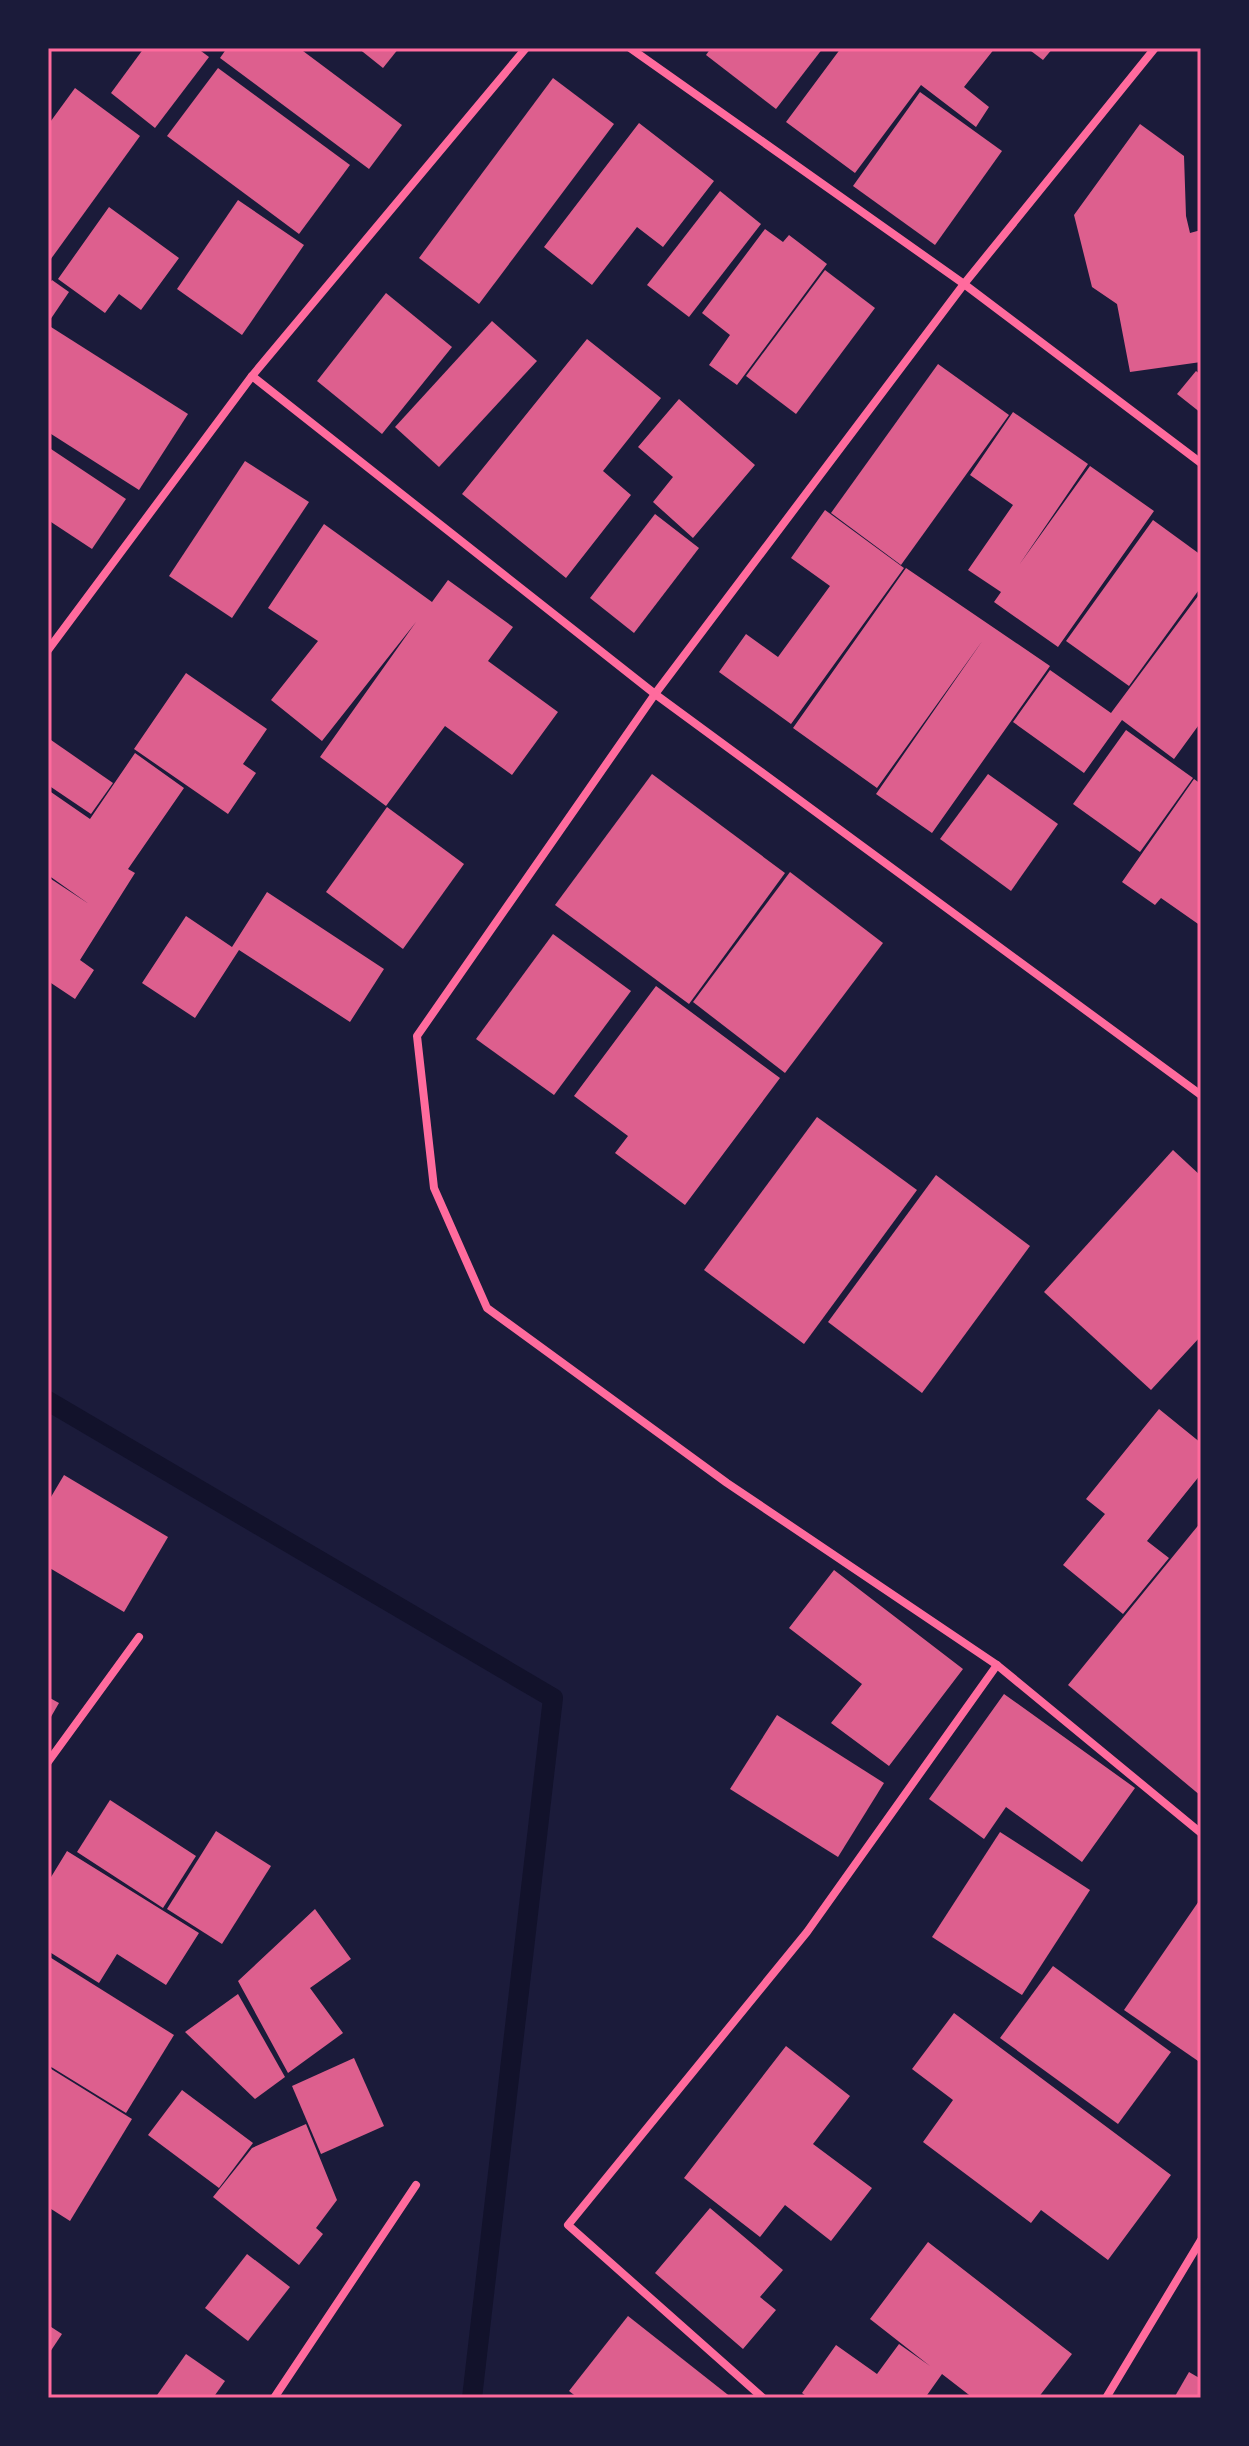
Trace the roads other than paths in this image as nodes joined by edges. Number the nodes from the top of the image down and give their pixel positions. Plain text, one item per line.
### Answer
1 (526, 48) edge
2 (630, 48) edge
3 (1155, 48) edge
4 (964, 284) junction
5 (252, 376) junction
6 (1201, 463) edge
7 (48, 650) edge
8 (655, 694) junction
9 (1201, 1095) edge
10 (139, 1637) dead end
11 (997, 1665) junction
12 (48, 1762) edge
13 (1201, 1833) edge
14 (416, 2185) dead end
15 (1201, 2240) edge
16 (274, 2398) edge
17 (763, 2398) edge
18 (1106, 2398) edge

1 - 5 street
2 - 4 street
3 - 4 street
4 - 6 street
4 - 8 street
5 - 7 street
5 - 8 street
8 - 9 street
8 - 11 street
10 - 12 street
11 - 13 street
11 - 17 street
14 - 16 street
15 - 18 street

